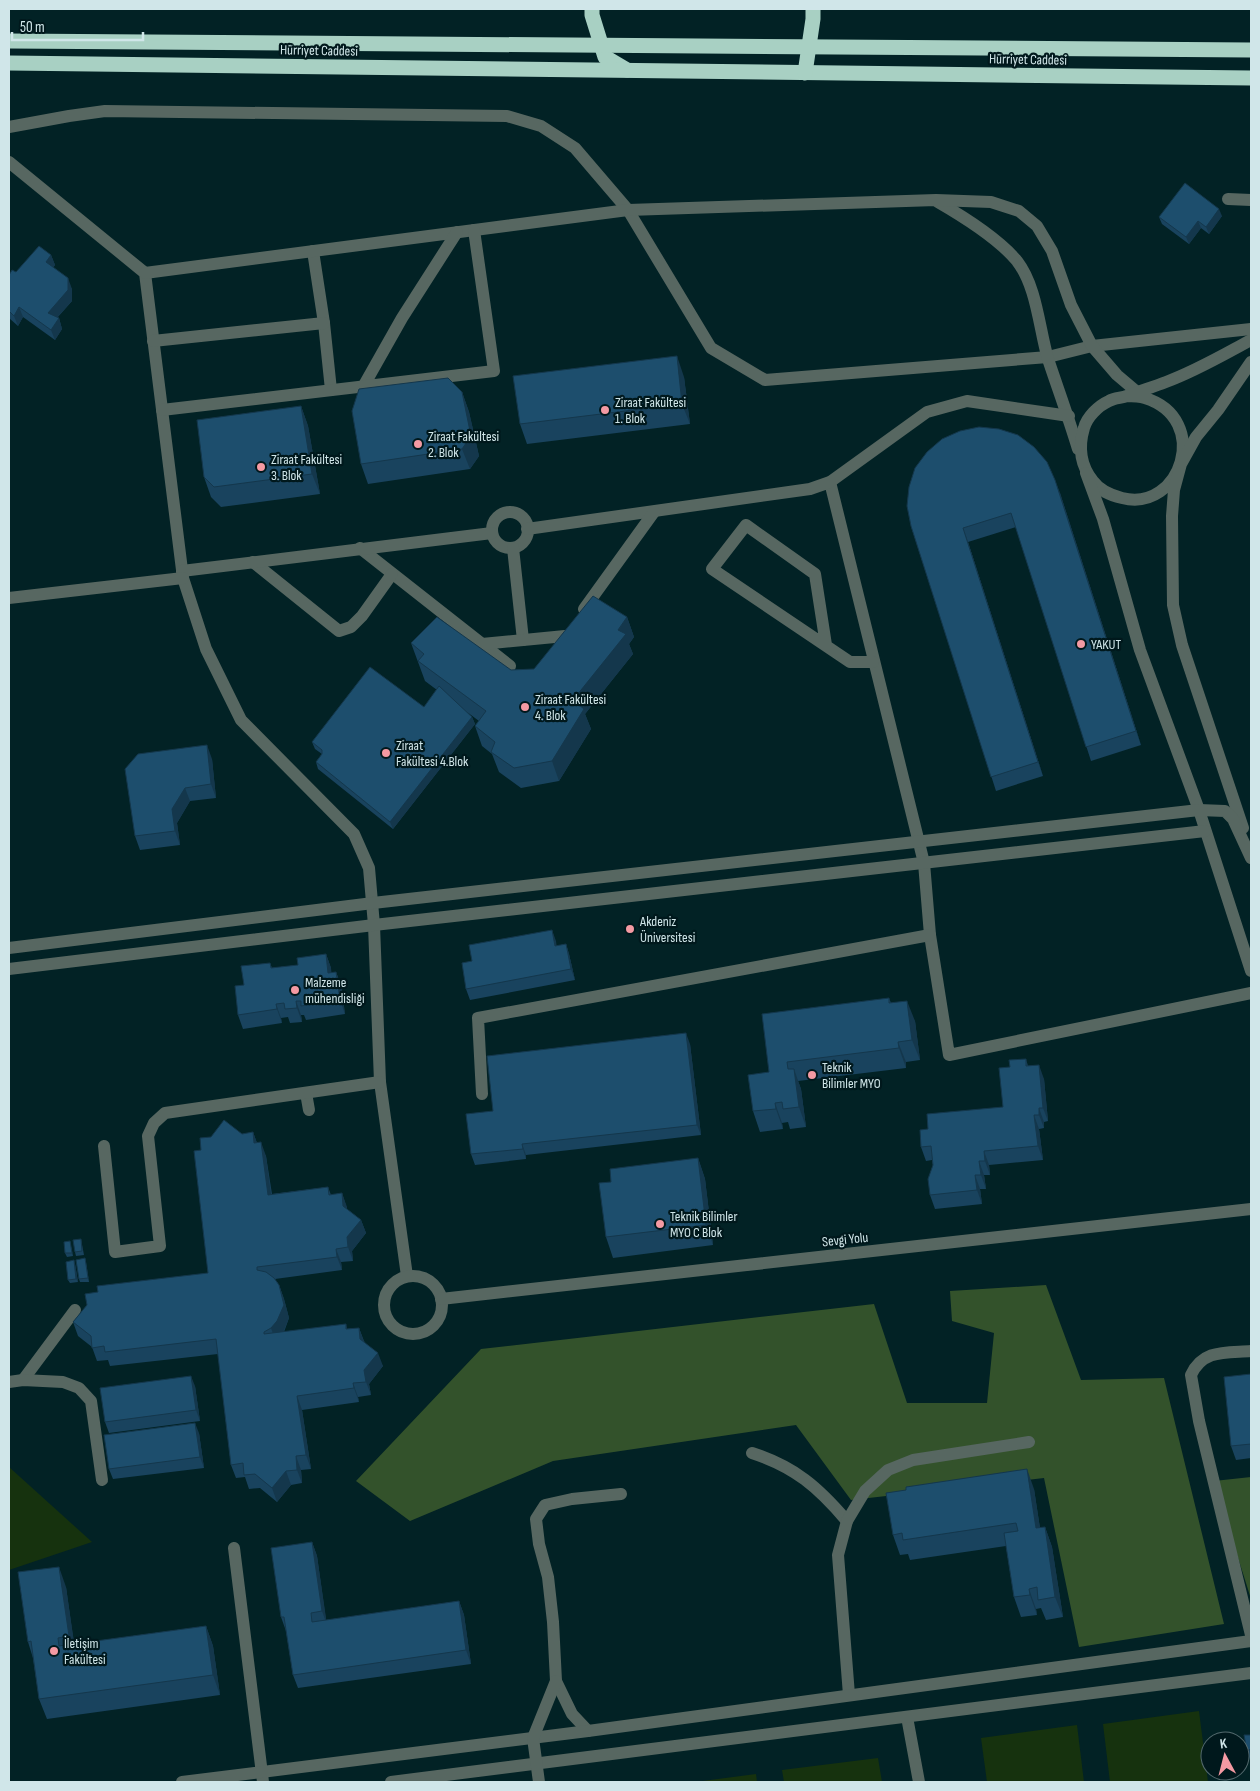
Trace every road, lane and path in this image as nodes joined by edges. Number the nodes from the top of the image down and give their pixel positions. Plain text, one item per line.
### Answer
1 (592, 9) edge
2 (813, 9) edge
3 (9, 41) edge
4 (1251, 50) edge
5 (9, 63) edge
6 (628, 71) junction
7 (805, 73) junction
8 (1251, 78) edge
9 (9, 127) edge
10 (9, 162) edge
11 (1228, 199) dead end
12 (936, 200) junction
13 (1251, 200) edge
14 (628, 210) junction
15 (474, 230) junction
16 (458, 232) junction
17 (313, 251) junction
18 (145, 273) junction
19 (324, 323) junction
20 (1251, 329) edge
21 (1251, 340) edge
22 (153, 341) junction
23 (1092, 346) junction
24 (1048, 357) junction
25 (1251, 362) edge
26 (363, 387) junction
27 (331, 390) junction
28 (1136, 395) junction
29 (162, 410) junction
30 (1068, 416) junction
31 (1080, 457) junction
32 (1181, 464) junction
33 (1086, 473) junction
34 (830, 482) junction
35 (654, 512) junction
36 (528, 529) junction
37 (492, 533) junction
38 (360, 548) junction
39 (513, 548) junction
40 (253, 562) junction
41 (392, 574) junction
42 (182, 575) junction
43 (9, 598) edge
44 (571, 628) junction
45 (523, 640) junction
46 (482, 644) junction
47 (826, 645) junction
48 (557, 647) edge
49 (874, 662) junction
50 (510, 666) dead end
51 (1199, 810) junction
52 (1206, 831) junction
53 (918, 842) junction
54 (1251, 851) edge
55 (1251, 858) edge
56 (924, 863) junction
57 (372, 903) junction
58 (374, 924) junction
59 (930, 935) junction
60 (9, 948) edge
61 (9, 969) edge
62 (1251, 971) edge
63 (1251, 993) edge
64 (380, 1082) junction
65 (306, 1093) junction
66 (482, 1094) dead end
67 (308, 1110) dead end
68 (104, 1146) dead end
69 (1251, 1209) edge
70 (407, 1276) junction
71 (441, 1300) junction
72 (75, 1310) dead end
73 (1251, 1351) edge
74 (23, 1380) junction
75 (9, 1382) edge
76 (1030, 1442) dead end
77 (752, 1453) dead end
78 (102, 1480) dead end
79 (621, 1494) dead end
80 (847, 1521) junction
81 (234, 1548) dead end
82 (1251, 1636) edge
83 (1251, 1640) edge
84 (1251, 1672) edge
85 (556, 1681) junction
86 (849, 1696) junction
87 (907, 1717) junction
88 (588, 1731) junction
89 (534, 1738) junction
90 (537, 1764) junction
91 (263, 1777) edge
92 (182, 1782) edge
93 (390, 1782) edge
94 (539, 1782) edge
95 (919, 1782) edge

1 - 6 highway
2 - 7 highway
3 - 4 highway, bridge
5 - 6 highway, Hürriyet Caddesi
6 - 7 highway, Hürriyet Caddesi
7 - 8 highway, Hürriyet Caddesi
9 - 14 street
10 - 18 street
11 - 13 street
12 - 14 street
12 - 23 street
12 - 24 street
14 - 15 street
14 - 24 street
15 - 16 street
15 - 26 street
16 - 17 street
16 - 26 street
17 - 18 street
17 - 19 street
18 - 22 street
19 - 22 street
19 - 27 street
20 - 23 street
21 - 28 street
22 - 29 street
23 - 24 street
23 - 28 street
24 - 30 street
25 - 32 street
26 - 27 street
27 - 29 street
28 - 31 street
28 - 32 street
29 - 42 street
30 - 31 street
30 - 34 street
31 - 33 street
32 - 33 street
32 - 54 street
33 - 51 street
34 - 35 street
34 - 49 street
35 - 36 street
35 - 44 street
36 - 37 street
36 - 39 street
37 - 38 street
37 - 39 street
38 - 40 street
38 - 41 street
39 - 45 street
40 - 41 street
40 - 42 street
41 - 46 street
42 - 43 street
42 - 57 street
44 - 45 street
44 - 48 street
45 - 46 street
46 - 50 street
47 - 47 street
47 - 49 street
49 - 53 street
51 - 52 street
51 - 53 street
51 - 55 street
52 - 56 street
52 - 62 street
53 - 56 street
53 - 57 street
56 - 58 street
56 - 59 street
57 - 58 street
57 - 60 street
58 - 61 street
58 - 64 street
59 - 63 street
59 - 66 street
64 - 65 street
64 - 70 street
65 - 67 street
65 - 68 street
69 - 71 street, Sevgi Yolu
70 - 71 street
70 - 71 street
72 - 74 street
73 - 82 street
74 - 75 street
74 - 78 street
76 - 80 street
77 - 80 street
79 - 85 street
80 - 86 street
81 - 91 street
83 - 86 street
84 - 87 street
85 - 88 street
85 - 89 street
86 - 88 street
87 - 90 street
87 - 95 street
88 - 89 street
89 - 90 street
89 - 91 street
90 - 93 street
90 - 94 street
91 - 92 street

